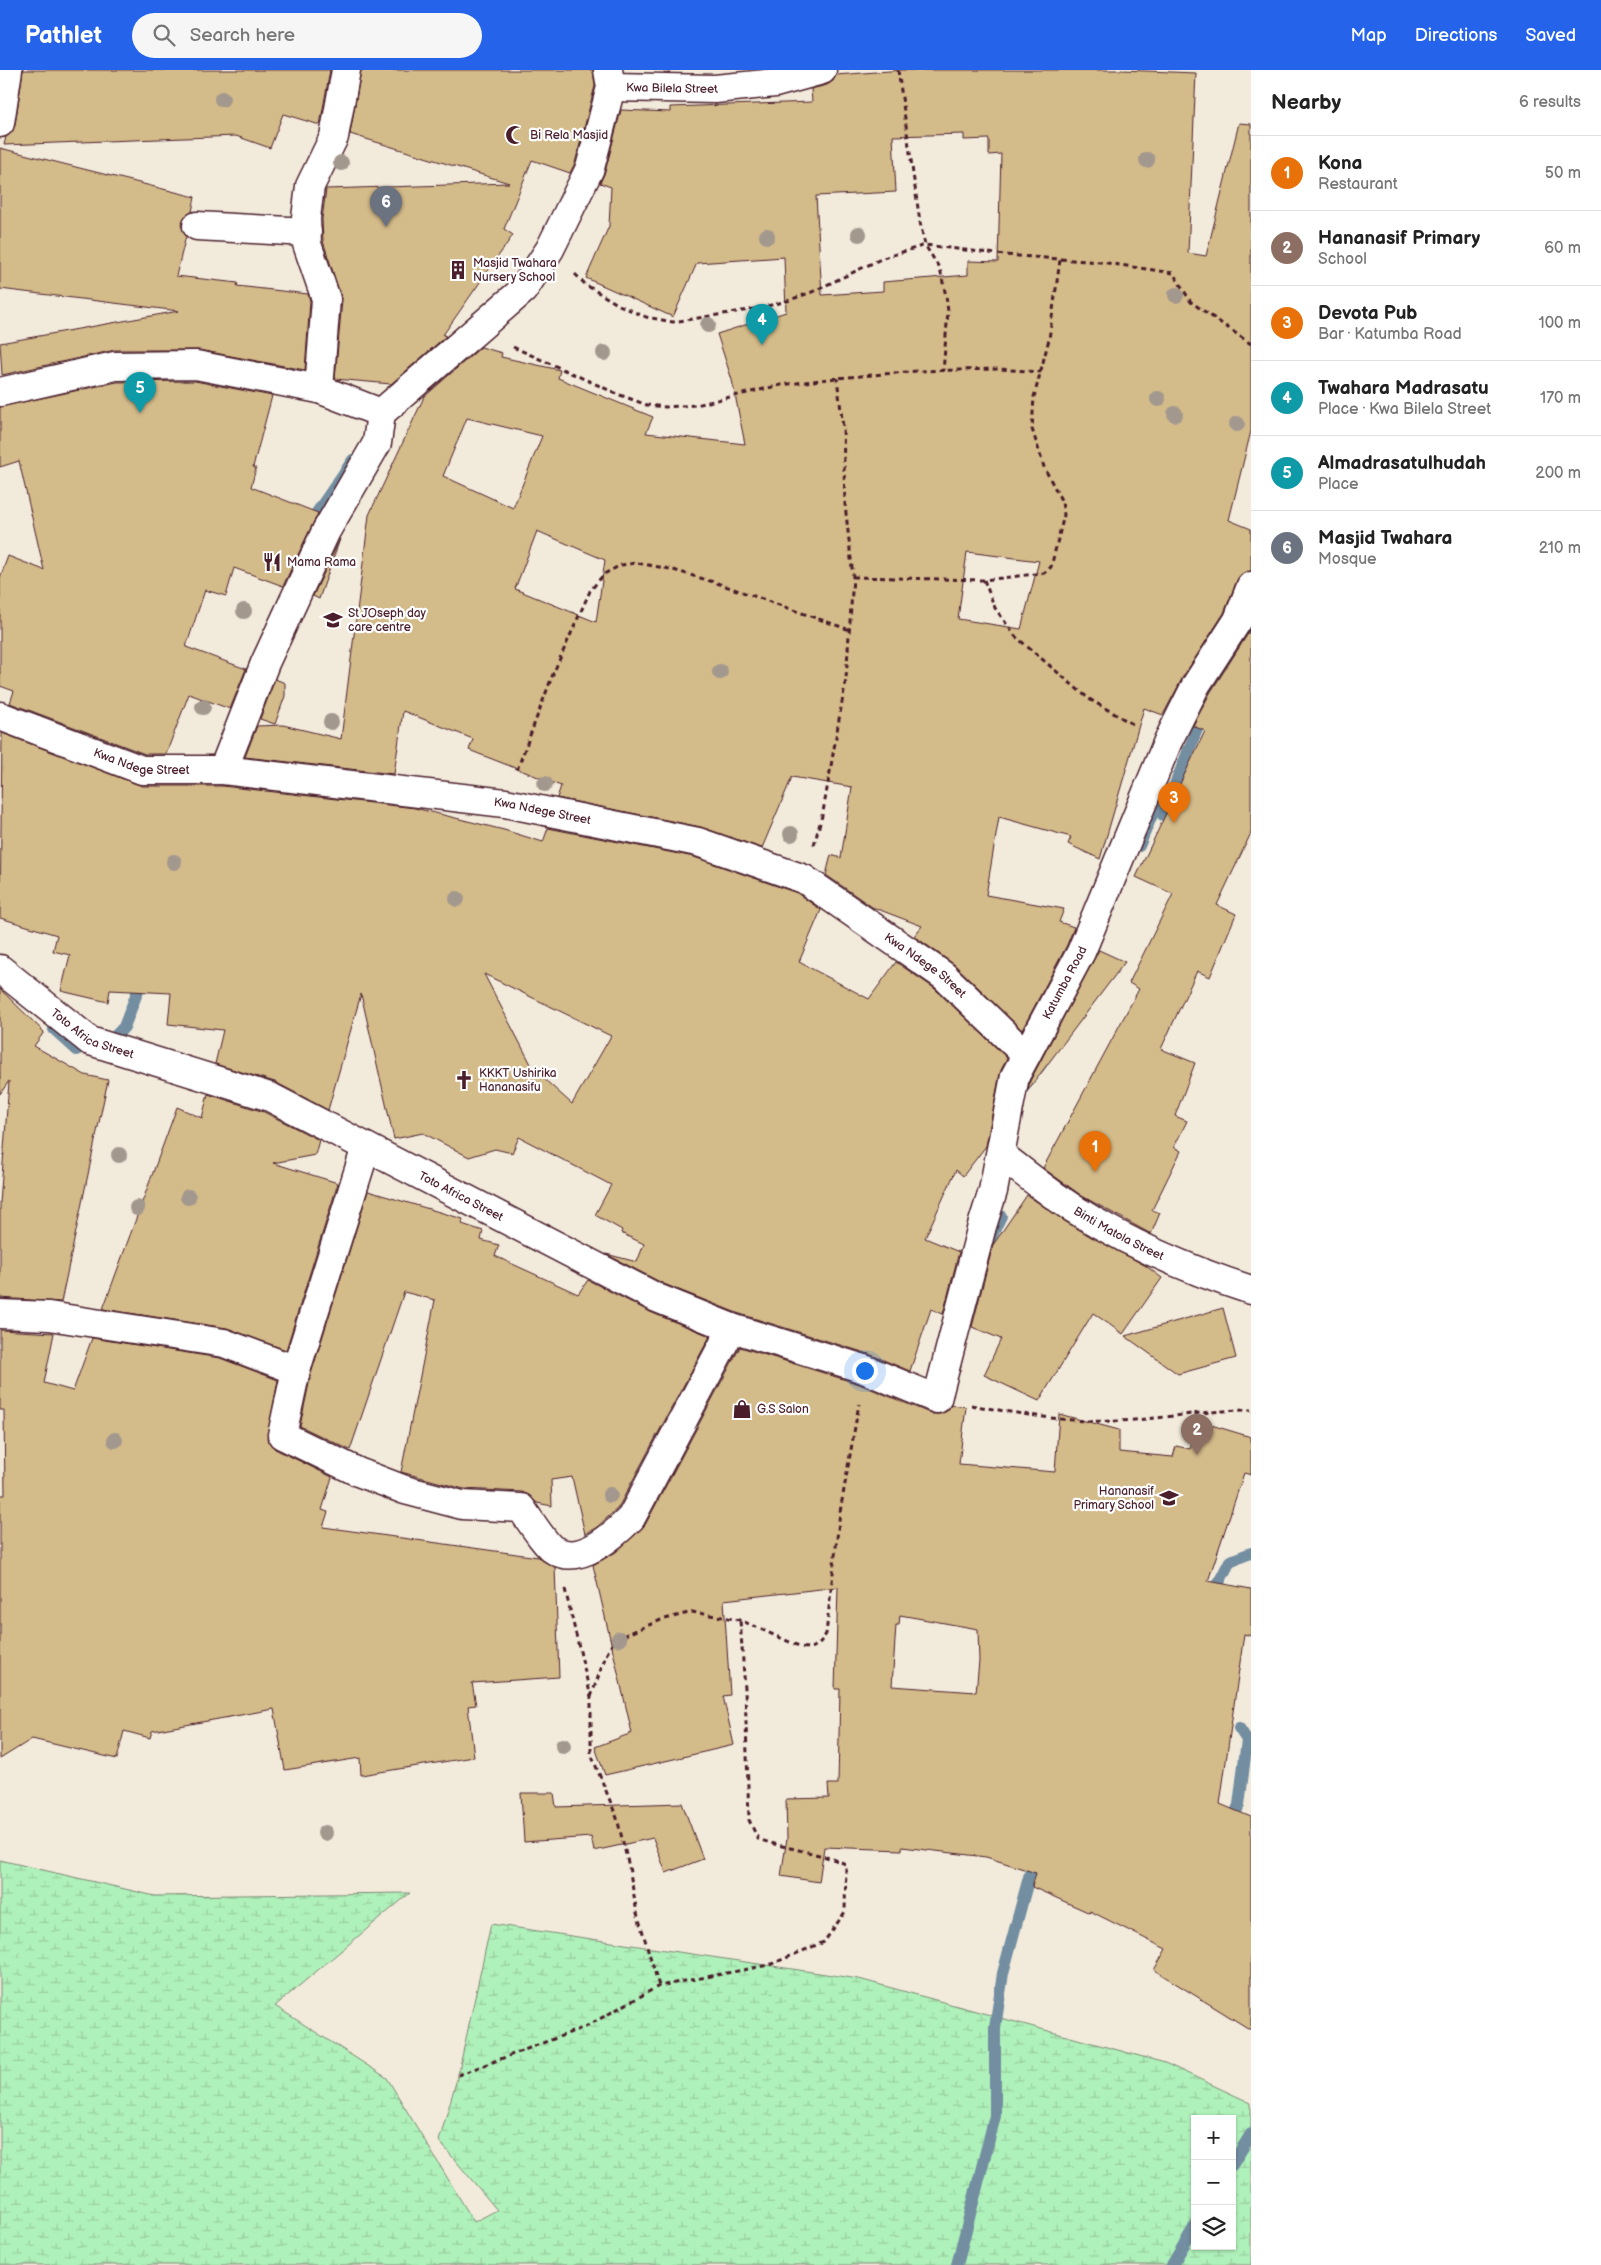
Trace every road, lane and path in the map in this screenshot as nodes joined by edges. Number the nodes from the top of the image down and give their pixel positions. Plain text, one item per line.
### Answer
1 (8, 70) edge
2 (346, 70) edge
3 (822, 70) edge
4 (898, 70) edge
5 (609, 79) edge
6 (0, 123) edge
7 (197, 226) dead end
8 (307, 232) junction
9 (925, 245) junction
10 (550, 250) junction
11 (1060, 260) junction
12 (478, 331) junction
13 (1251, 344) edge
14 (943, 372) junction
15 (1041, 372) junction
16 (837, 378) junction
17 (319, 389) junction
18 (0, 392) edge
19 (381, 413) junction
20 (853, 577) junction
21 (984, 580) junction
22 (1251, 586) edge
23 (850, 630) junction
24 (0, 716) edge
25 (1168, 741) junction
26 (223, 770) junction
27 (505, 803) junction
28 (804, 878) junction
29 (0, 969) edge
30 (1026, 1055) junction
31 (366, 1147) junction
32 (1001, 1155) junction
33 (1251, 1290) edge
34 (0, 1314) edge
35 (732, 1328) junction
36 (864, 1369) junction
37 (296, 1370) junction
38 (937, 1399) junction
39 (1251, 1410) edge
40 (553, 1550) junction
41 (740, 1620) junction
42 (591, 1697) junction
43 (659, 1986) junction
44 (458, 2075) dead end

1 - 6 street
2 - 8 street
3 - 5 street, Kwa Bilela Street
4 - 9 path
5 - 10 street
7 - 8 street
8 - 17 street
9 - 10 path
9 - 11 path
9 - 14 path
10 - 12 street
11 - 13 path
11 - 15 path
12 - 16 path
12 - 19 street
14 - 15 path
14 - 16 path
15 - 21 path
16 - 20 path
17 - 18 street
17 - 19 street
19 - 26 street
20 - 21 path
20 - 23 path
21 - 25 path
22 - 25 street, Katumba Road
23 - 27 path
23 - 28 path
24 - 26 street, Kwa Ndege Street
25 - 30 street, Katumba Road
26 - 27 street, Kwa Ndege Street
27 - 28 street, Kwa Ndege Street
28 - 30 street, Kwa Ndege Street
29 - 31 street, Toto Africa Street
30 - 32 street, Katumba Road
31 - 35 street, Toto Africa Street
31 - 37 street
32 - 33 street, Binti Matola Street
32 - 38 street, Katumba Road
34 - 37 street
35 - 36 street, Toto Africa Street
35 - 40 street
36 - 38 street, Toto Africa Street
36 - 41 path
37 - 40 street
38 - 39 path
40 - 42 path
41 - 42 path
41 - 43 path
42 - 43 path
43 - 44 path

